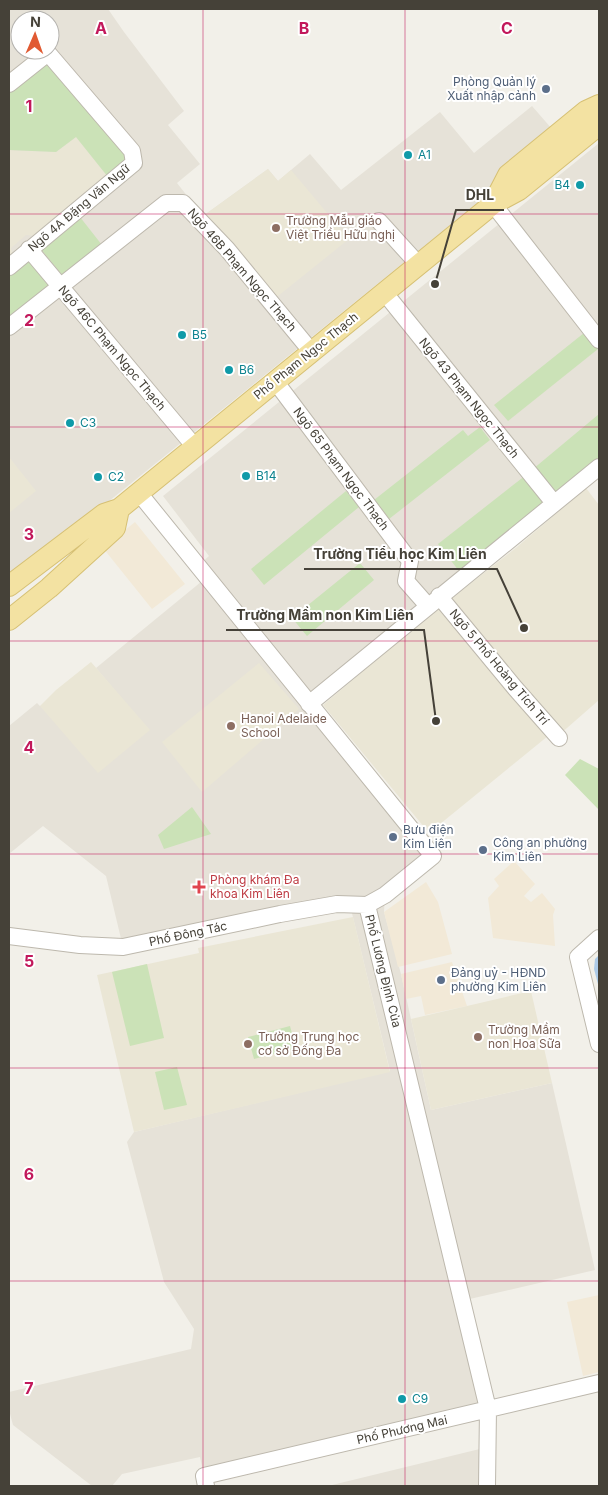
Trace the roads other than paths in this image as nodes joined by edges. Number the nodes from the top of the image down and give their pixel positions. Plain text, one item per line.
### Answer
1 (9, 84) edge
2 (599, 105) edge
3 (599, 125) edge
4 (492, 204) junction
5 (379, 221) dead end
6 (29, 249) junction
7 (418, 264) junction
8 (9, 267) edge
9 (60, 285) junction
10 (384, 292) junction
11 (9, 326) edge
12 (599, 340) edge
13 (311, 351) junction
14 (275, 381) junction
15 (195, 446) junction
16 (599, 467) edge
17 (139, 493) junction
18 (554, 503) junction
19 (119, 509) junction
20 (69, 542) junction
21 (83, 557) junction
22 (9, 586) edge
23 (30, 590) junction
24 (434, 601) junction
25 (9, 606) edge
26 (9, 620) edge
27 (309, 704) junction
28 (559, 738) dead end
29 (367, 905) junction
30 (9, 936) edge
31 (599, 938) edge
32 (599, 1044) edge
33 (599, 1383) edge
34 (488, 1410) junction
35 (205, 1481) edge
36 (487, 1486) edge

1 - 6 street, Ngõ 4A Đặng Văn Ngữ
2 - 4 main road, Phố Phạm Ngọc Thạch
3 - 4 main road, Phố Phạm Ngọc Thạch
4 - 7 main road, Phố Phạm Ngọc Thạch
4 - 12 street
5 - 7 street
6 - 8 street, Ngõ 4A Đặng Văn Ngữ
6 - 9 street, Ngõ 46C Phạm Ngọc Thạch
7 - 10 main road, Phố Phạm Ngọc Thạch
9 - 11 street
9 - 13 street, Ngõ 46B Phạm Ngọc Thạch
9 - 15 street, Ngõ 46C Phạm Ngọc Thạch
10 - 13 main road, Phố Phạm Ngọc Thạch
10 - 18 street, Ngõ 43 Phạm Ngọc Thạch
13 - 14 main road, Phố Phạm Ngọc Thạch
14 - 15 main road, Phố Phạm Ngọc Thạch
14 - 24 street, Ngõ 65 Phạm Ngọc Thạch
15 - 17 main road, Phố Phạm Ngọc Thạch
16 - 18 street
17 - 19 main road, Phố Phạm Ngọc Thạch
17 - 27 street, Phố Lương Định Của
18 - 24 street
19 - 20 main road, Phố Phạm Ngọc Thạch
19 - 21 main road
20 - 22 main road, Phố Phạm Ngọc Thạch
20 - 23 main road
21 - 23 main road
21 - 26 main road
23 - 25 main road
24 - 27 street
24 - 28 street, Ngõ 5 Phố Hoàng Tích Trí
27 - 29 street, Phố Lương Định Của
29 - 30 street, Phố Đông Tác
29 - 34 street, Phố Lương Định Của
31 - 32 street
33 - 34 street, Phố Phương Mai
34 - 35 street, Phố Phương Mai
34 - 36 street, Phố Lương Định Của

